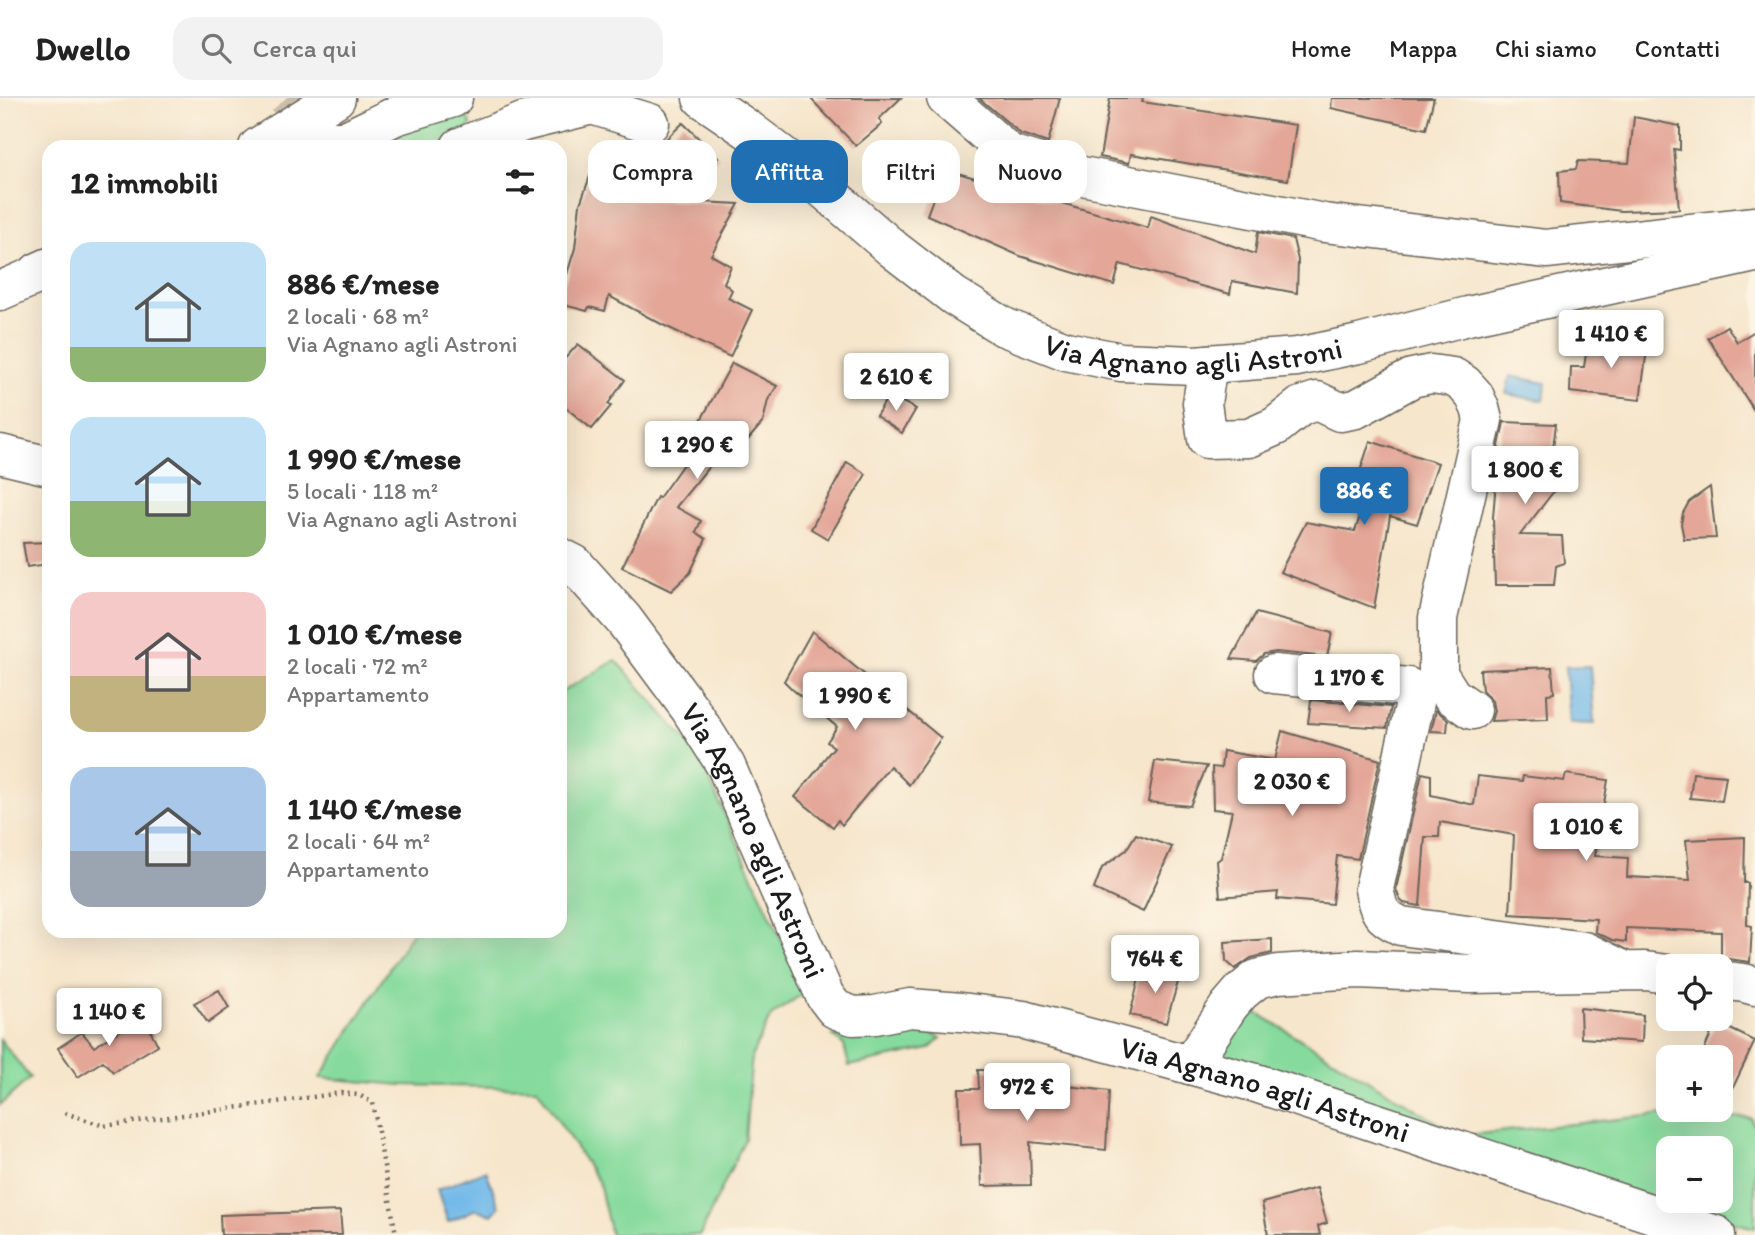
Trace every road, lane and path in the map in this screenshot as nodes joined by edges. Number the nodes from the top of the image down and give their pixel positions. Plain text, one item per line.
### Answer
1 (336, 98) edge
2 (453, 98) edge
3 (460, 98) edge
4 (702, 98) edge
5 (946, 98) edge
6 (650, 123) dead end
7 (269, 140) edge
8 (346, 140) edge
9 (477, 140) edge
10 (1755, 226) edge
11 (1755, 253) edge
12 (42, 270) edge
13 (0, 291) edge
14 (1208, 364) junction
15 (0, 454) edge
16 (42, 464) edge
17 (567, 560) edge
18 (1274, 674) dead end
19 (1472, 710) dead end
20 (1625, 971) junction
21 (1656, 972) edge
22 (1733, 982) edge
23 (1755, 986) edge
24 (1190, 1065) junction
25 (65, 1113) dead end
26 (396, 1235) edge
27 (1716, 1235) edge

1 - 7 street
2 - 8 street
3 - 9 street
4 - 14 street, Via Agnano agli Astroni
5 - 10 street
6 - 9 street
11 - 14 street, Via Agnano agli Astroni
12 - 13 street
14 - 19 street
15 - 16 street
17 - 24 street, Via Agnano agli Astroni
18 - 20 street
20 - 21 street
20 - 24 street
22 - 23 street
24 - 27 street, Via Agnano agli Astroni
25 - 26 path

